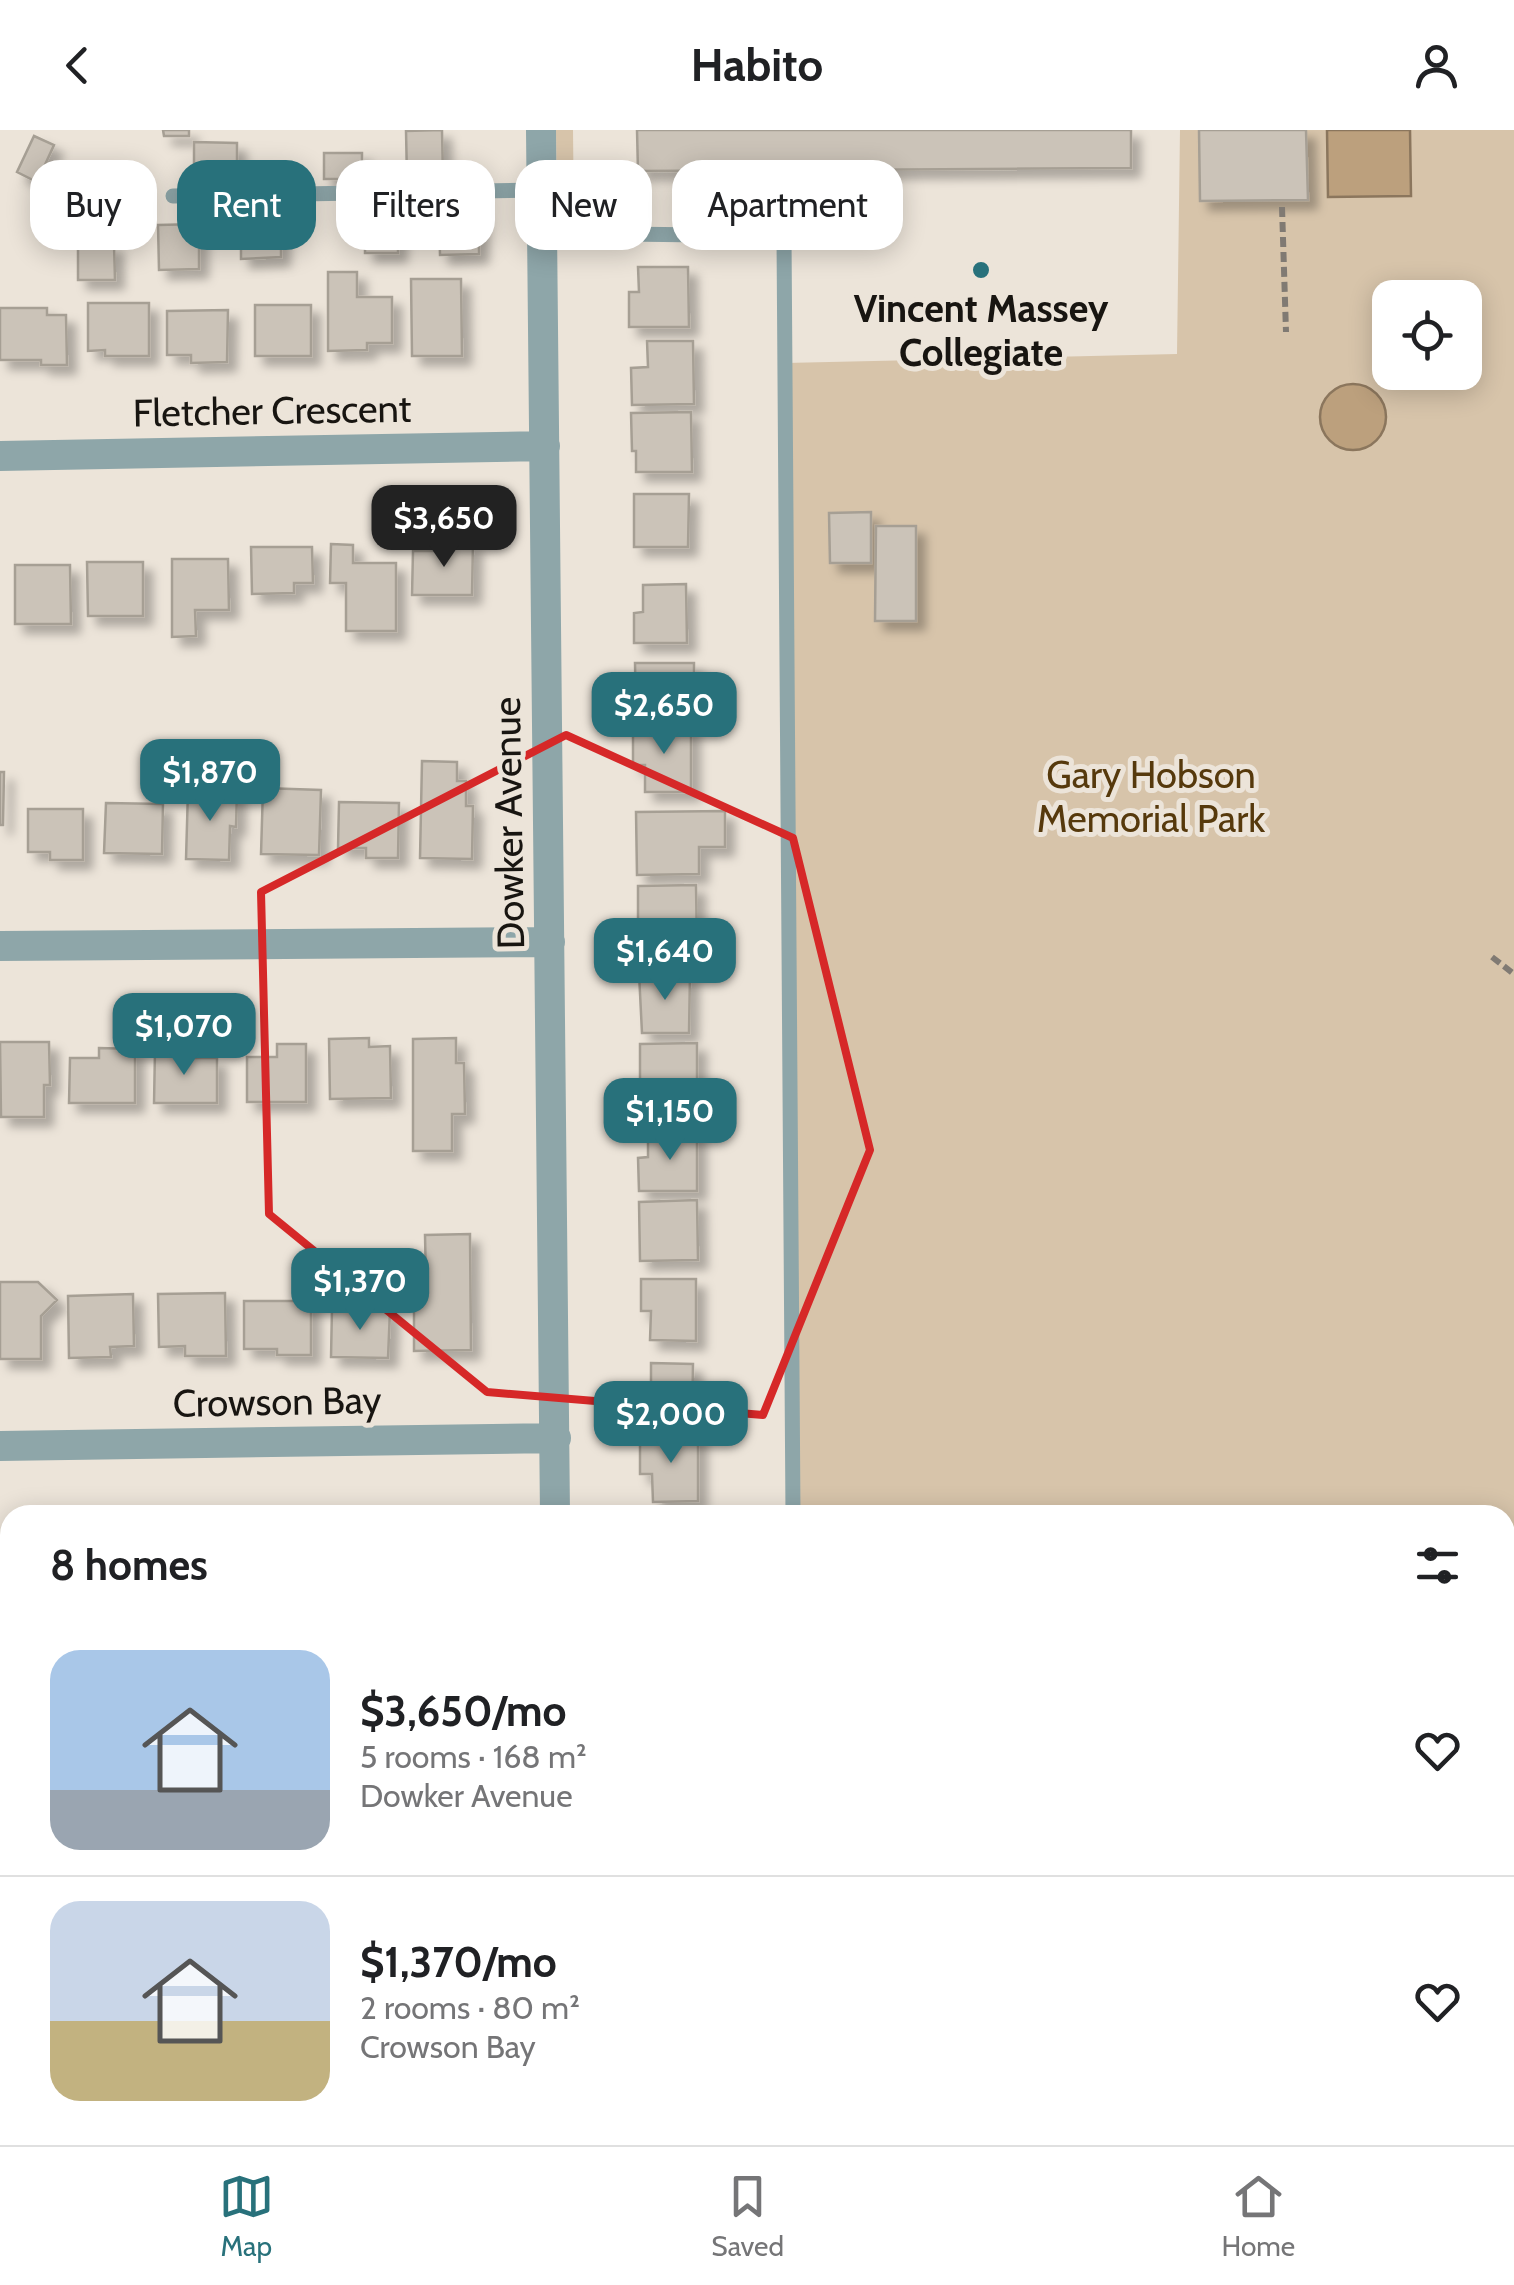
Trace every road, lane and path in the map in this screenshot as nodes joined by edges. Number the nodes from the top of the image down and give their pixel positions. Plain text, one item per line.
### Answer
1 (541, 130) edge
2 (542, 160) edge
3 (515, 190) edge
4 (174, 196) dead end
5 (1282, 207) dead end
6 (652, 235) edge
7 (542, 250) edge
8 (1286, 332) dead end
9 (545, 446) junction
10 (0, 456) edge
11 (550, 942) junction
12 (0, 946) edge
13 (1492, 957) dead end
14 (1514, 974) edge
15 (556, 1438) junction
16 (0, 1446) edge
17 (555, 1505) edge
18 (793, 1505) edge

1 - 2 street, Dowker Avenue
3 - 4 lane
5 - 8 path
6 - 18 lane
7 - 9 street, Dowker Avenue
9 - 10 street, Fletcher Crescent
9 - 11 street, Dowker Avenue
11 - 12 street
11 - 15 street, Dowker Avenue
13 - 14 path
15 - 16 street, Crowson Bay
15 - 17 street, Dowker Avenue

